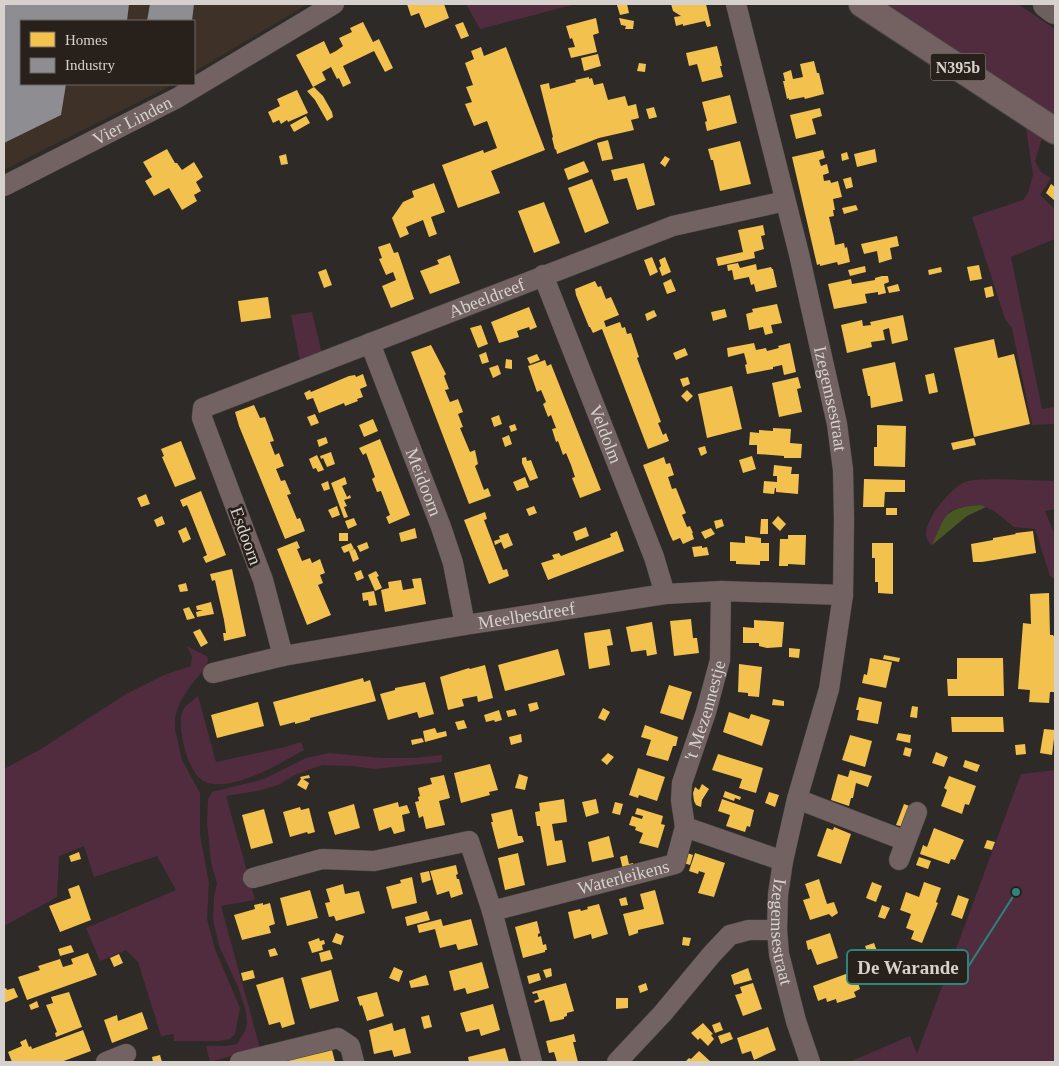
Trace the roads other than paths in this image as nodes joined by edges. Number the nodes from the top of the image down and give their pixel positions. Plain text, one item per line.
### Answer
1 (334, 4) edge
2 (736, 4) edge
3 (862, 4) edge
4 (1047, 4) edge
5 (1055, 10) edge
6 (1055, 131) edge
7 (4, 186) edge
8 (785, 201) junction
9 (543, 275) junction
10 (370, 343) junction
11 (202, 418) joint
12 (721, 591) junction
13 (665, 594) junction
14 (843, 595) junction
15 (465, 624) junction
16 (283, 656) junction
17 (213, 674) dead end
18 (797, 799) junction
19 (917, 812) dead end
20 (685, 827) junction
21 (906, 841) junction
22 (899, 860) dead end
23 (783, 861) junction
24 (253, 878) dead end
25 (492, 911) junction
26 (778, 930) junction
27 (126, 1054) dead end
28 (106, 1062) edge
29 (240, 1062) edge
30 (354, 1062) edge
31 (532, 1062) edge
32 (617, 1062) edge
33 (810, 1062) edge

1 - 7 street, Vier Linden
2 - 8 street, Izegemsestraat
3 - 6 main road, N395b
4 - 5 highway
8 - 9 street, Abeeldreef
8 - 14 street, Izegemsestraat
9 - 10 street, Abeeldreef
9 - 13 street, Veldolm
10 - 11 street, Abeeldreef
10 - 15 street, Meidoorn
11 - 16 street, Esdoorn
12 - 13 street, Meelbesdreef
12 - 14 street, Meelbesdreef
12 - 20 street, 't Mezennestje
13 - 15 street, Meelbesdreef
14 - 18 street, Izegemsestraat
15 - 16 street, Meelbesdreef
16 - 17 street, Meelbesdreef
18 - 21 street
18 - 23 street, Izegemsestraat
19 - 21 street
20 - 23 street
20 - 25 street, Waterleikens
21 - 22 street
23 - 26 street, Izegemsestraat
24 - 25 street
25 - 31 street
26 - 32 street
26 - 33 street, Izegemsestraat
27 - 28 street
29 - 30 street

